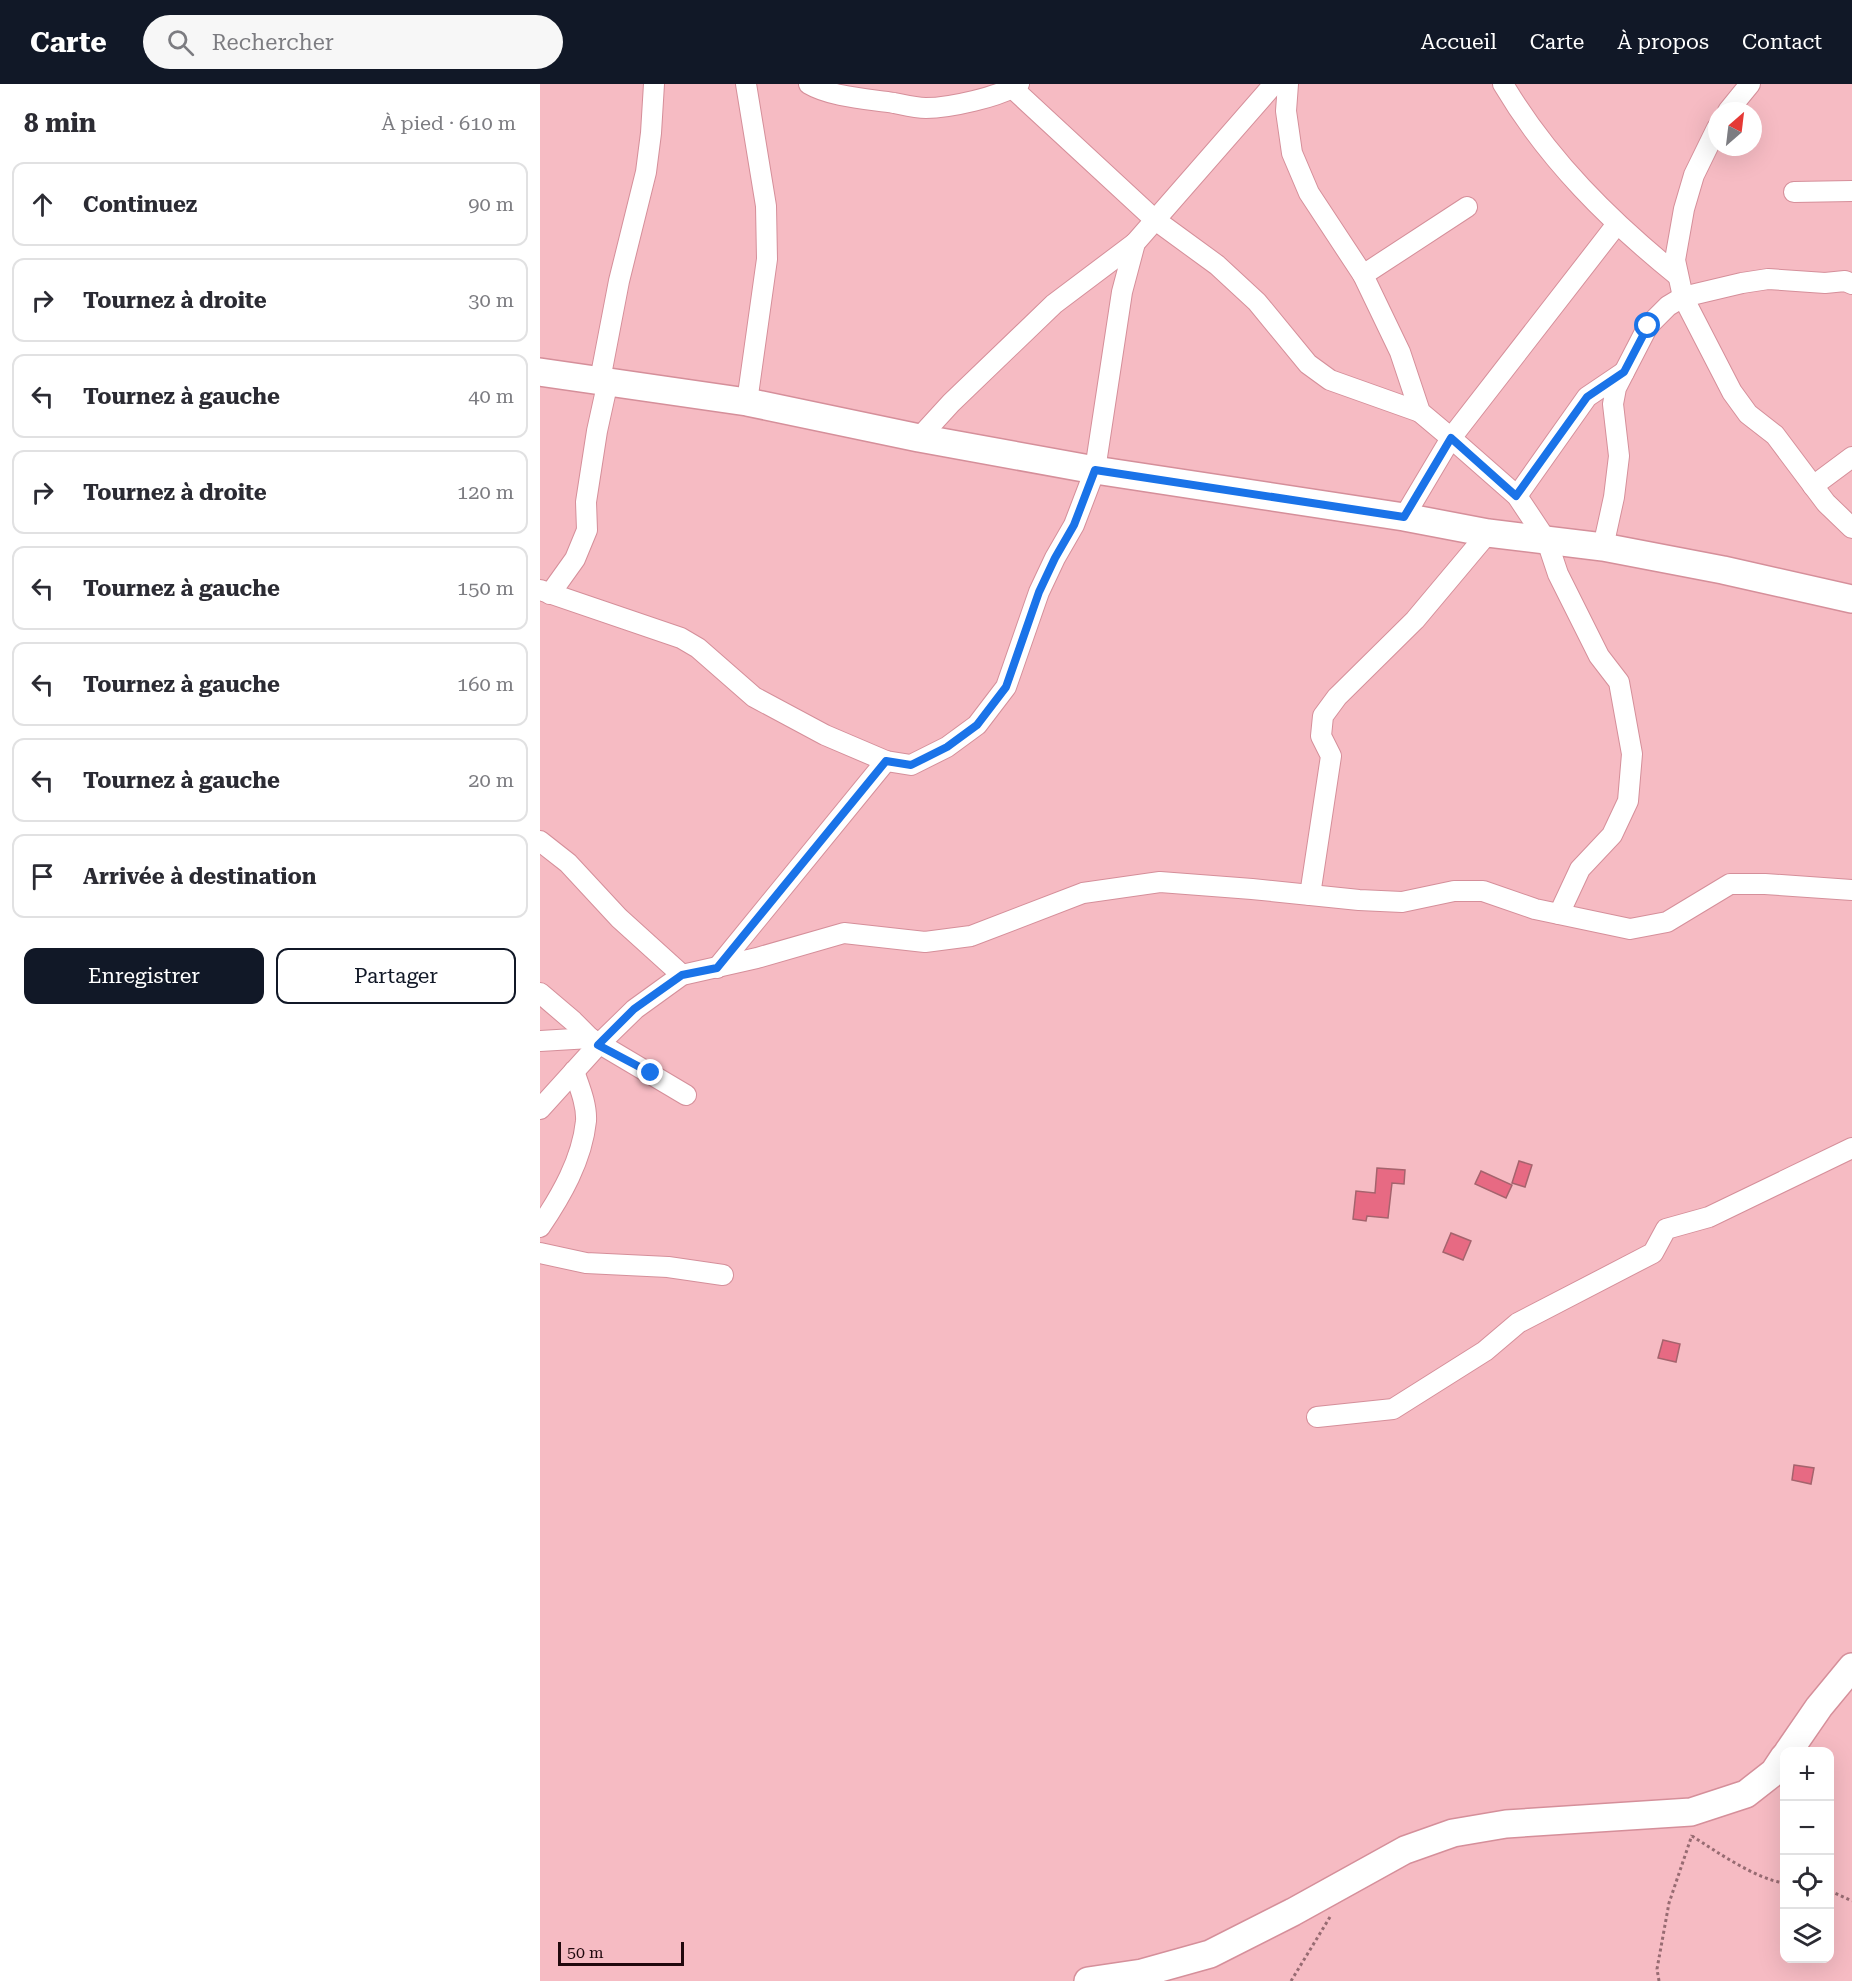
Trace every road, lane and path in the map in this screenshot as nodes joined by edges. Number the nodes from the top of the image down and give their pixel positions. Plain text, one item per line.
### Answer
1 (654, 84) edge
2 (746, 84) edge
3 (809, 84) edge
4 (1274, 84) edge
5 (1288, 84) edge
6 (1503, 84) edge
7 (1750, 84) edge
8 (1013, 86) edge
9 (1735, 102) edge
10 (1708, 146) edge
11 (1852, 191) edge
12 (1794, 192) dead end
13 (1467, 207) dead end
14 (1155, 219) junction
15 (1617, 224) junction
16 (1135, 243) junction
17 (1363, 275) junction
18 (1678, 276) junction
19 (1852, 284) edge
20 (1683, 297) junction
21 (540, 372) edge
22 (1624, 372) junction
23 (604, 380) junction
24 (747, 402) junction
25 (1420, 412) junction
26 (919, 438) junction
27 (1451, 438) junction
28 (1852, 458) edge
29 (1095, 470) junction
30 (1813, 486) junction
31 (1516, 496) junction
32 (1404, 517) junction
33 (1852, 528) edge
34 (1488, 533) junction
35 (1546, 541) junction
36 (1603, 547) junction
37 (545, 592) edge
38 (1852, 599) edge
39 (886, 761) junction
40 (540, 841) edge
41 (1852, 891) edge
42 (1310, 895) junction
43 (1559, 914) junction
44 (717, 968) junction
45 (682, 975) junction
46 (540, 993) edge
47 (540, 1041) edge
48 (594, 1041) junction
49 (574, 1071) junction
50 (686, 1095) dead end
51 (540, 1109) edge
52 (1852, 1148) edge
53 (540, 1227) edge
54 (540, 1253) edge
55 (723, 1275) dead end
56 (1317, 1417) dead end
57 (1852, 1667) edge
58 (1791, 1747) edge
59 (1780, 1764) edge
60 (1661, 1815) junction
61 (1692, 1835) junction
62 (1780, 1883) edge
63 (1342, 1885) junction
64 (1834, 1893) edge
65 (1852, 1901) edge
66 (1088, 1981) edge
67 (1291, 1981) edge
68 (1659, 1981) edge

1 - 23 street
2 - 24 street
3 - 8 street
4 - 14 street
5 - 17 street
6 - 15 street
7 - 9 street
8 - 14 street
10 - 18 street
11 - 12 street
13 - 17 street
14 - 16 street
14 - 25 street
15 - 18 street
15 - 27 street
16 - 26 street
16 - 29 street
17 - 25 street
18 - 20 street
19 - 20 street
20 - 22 street
20 - 30 street
21 - 23 street
22 - 31 street
22 - 36 street
23 - 24 street
23 - 37 street
24 - 26 street
25 - 27 street
26 - 29 street
27 - 31 street
27 - 32 street
28 - 30 street
29 - 32 street
29 - 39 street
30 - 33 street
31 - 35 street
32 - 34 street
34 - 35 street
34 - 42 street
35 - 36 street
35 - 43 street
36 - 38 street
37 - 39 street
39 - 44 street
40 - 45 street
41 - 43 street
42 - 43 street
42 - 44 street
44 - 45 street
45 - 48 street
46 - 48 street
47 - 48 street
48 - 49 street
48 - 50 street
49 - 51 street
49 - 53 street
52 - 56 street
54 - 55 street
57 - 58 street
59 - 60 street
60 - 61 path
60 - 63 street
61 - 62 path
61 - 68 path
63 - 66 street
63 - 67 path
64 - 65 path

